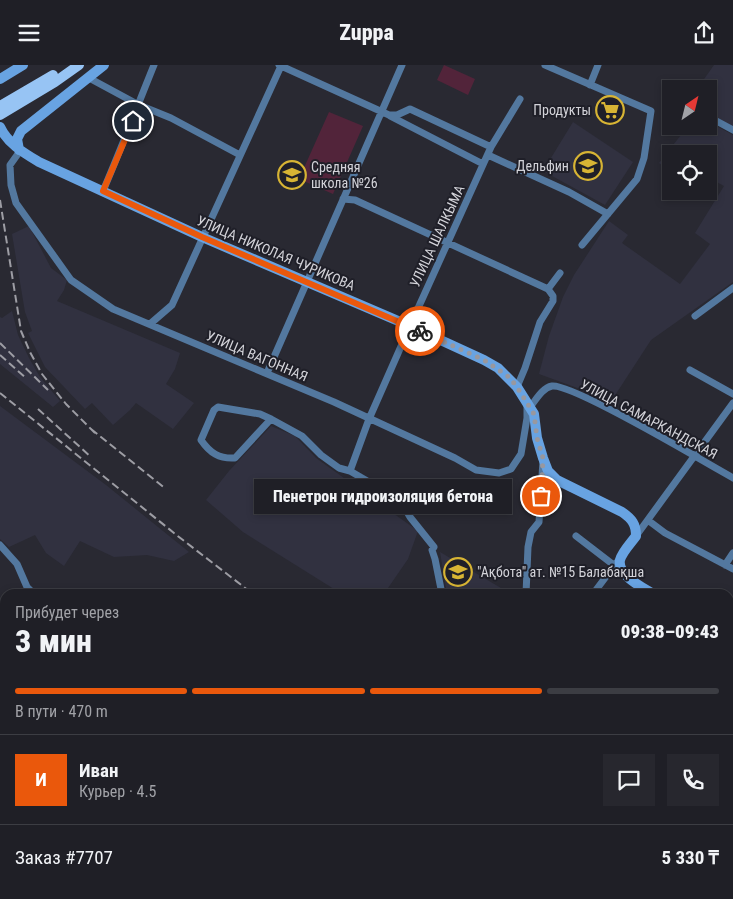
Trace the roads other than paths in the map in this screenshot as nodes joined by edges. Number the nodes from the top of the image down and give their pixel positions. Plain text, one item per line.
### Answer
1 (23, 65) edge
2 (67, 65) edge
3 (79, 65) edge
4 (104, 65) edge
5 (154, 65) edge
6 (280, 65) edge
7 (402, 65) edge
8 (545, 65) edge
9 (598, 65) edge
10 (0, 79) edge
11 (89, 79) junction
12 (590, 85) junction
13 (520, 99) dead end
14 (14, 102) junction
15 (139, 105) junction
16 (0, 106) edge
17 (381, 112) junction
18 (0, 115) edge
19 (389, 115) junction
20 (718, 122) edge
21 (733, 130) edge
22 (21, 131) junction
23 (1, 132) edge
24 (491, 147) junction
25 (20, 151) junction
26 (240, 155) junction
27 (488, 155) junction
28 (484, 164) junction
29 (103, 191) junction
30 (343, 199) junction
31 (608, 214) junction
32 (202, 237) junction
33 (448, 243) junction
34 (582, 245) dead end
35 (560, 273) dead end
36 (306, 282) junction
37 (733, 287) edge
38 (548, 289) junction
39 (695, 316) dead end
40 (150, 324) junction
41 (410, 326) junction
42 (690, 370) dead end
43 (267, 373) junction
44 (517, 387) junction
45 (733, 394) edge
46 (733, 403) edge
47 (528, 404) junction
48 (271, 419) junction
49 (369, 419) junction
50 (696, 455) junction
51 (543, 458) junction
52 (350, 471) junction
53 (733, 478) edge
54 (649, 521) junction
55 (576, 536) dead end
56 (636, 536) junction
57 (0, 545) edge
58 (733, 553) edge
59 (617, 562) junction
60 (725, 565) junction
61 (733, 569) edge
62 (29, 589) edge
63 (441, 589) edge
64 (526, 589) edge
65 (597, 589) edge
66 (645, 589) edge

1 - 10 street
2 - 14 main road
3 - 14 main road
4 - 11 street
5 - 15 street
6 - 17 street
6 - 26 street
7 - 17 street
8 - 12 street
9 - 12 street
11 - 15 street
11 - 22 street
12 - 31 street
13 - 24 street, УЛИЦА ШАЛКЫМА
14 - 16 main road
14 - 18 main road
15 - 26 street
15 - 29 street
17 - 19 street
17 - 30 street
19 - 24 street
19 - 28 street
20 - 21 street
22 - 23 street
22 - 25 street
23 - 25 street, УЛИЦА НИКОЛАЯ ЧУРИКОВА
24 - 27 street, УЛИЦА ШАЛКЫМА
25 - 29 street, УЛИЦА НИКОЛАЯ ЧУРИКОВА
25 - 40 street, УЛИЦА ВАГОННАЯ
26 - 32 street
27 - 28 street, УЛИЦА ШАЛКЫМА
27 - 31 street
28 - 33 street, УЛИЦА ШАЛКЫМА
29 - 32 street, УЛИЦА НИКОЛАЯ ЧУРИКОВА
30 - 33 street
30 - 36 street
31 - 34 street
32 - 36 street, УЛИЦА НИКОЛАЯ ЧУРИКОВА
32 - 40 street
33 - 38 street
33 - 41 street, УЛИЦА ШАЛКЫМА
35 - 38 street
36 - 41 street, УЛИЦА НИКОЛАЯ ЧУРИКОВА
36 - 43 street
37 - 39 street
38 - 44 street
40 - 43 street, УЛИЦА ВАГОННАЯ
41 - 44 street, УЛИЦА НИКОЛАЯ ЧУРИКОВА
41 - 49 street, УЛИЦА ШАЛКЫМА
42 - 45 street
43 - 49 street, УЛИЦА ВАГОННАЯ
44 - 47 street, УЛИЦА НИКОЛАЯ ЧУРИКОВА
46 - 50 street
47 - 49 street, УЛИЦА ВАГОННАЯ
47 - 50 street, УЛИЦА САМАРКАНДСКАЯ
47 - 51 street
48 - 48 street
48 - 52 street
49 - 52 street, УЛИЦА ШАЛКЫМА
50 - 53 street, УЛИЦА САМАРКАНДСКАЯ
50 - 54 street
51 - 56 street
51 - 64 street
52 - 63 street
54 - 56 street
54 - 60 street
55 - 59 street
56 - 59 street
57 - 62 street
58 - 60 street
59 - 65 street
59 - 66 street
60 - 61 street

